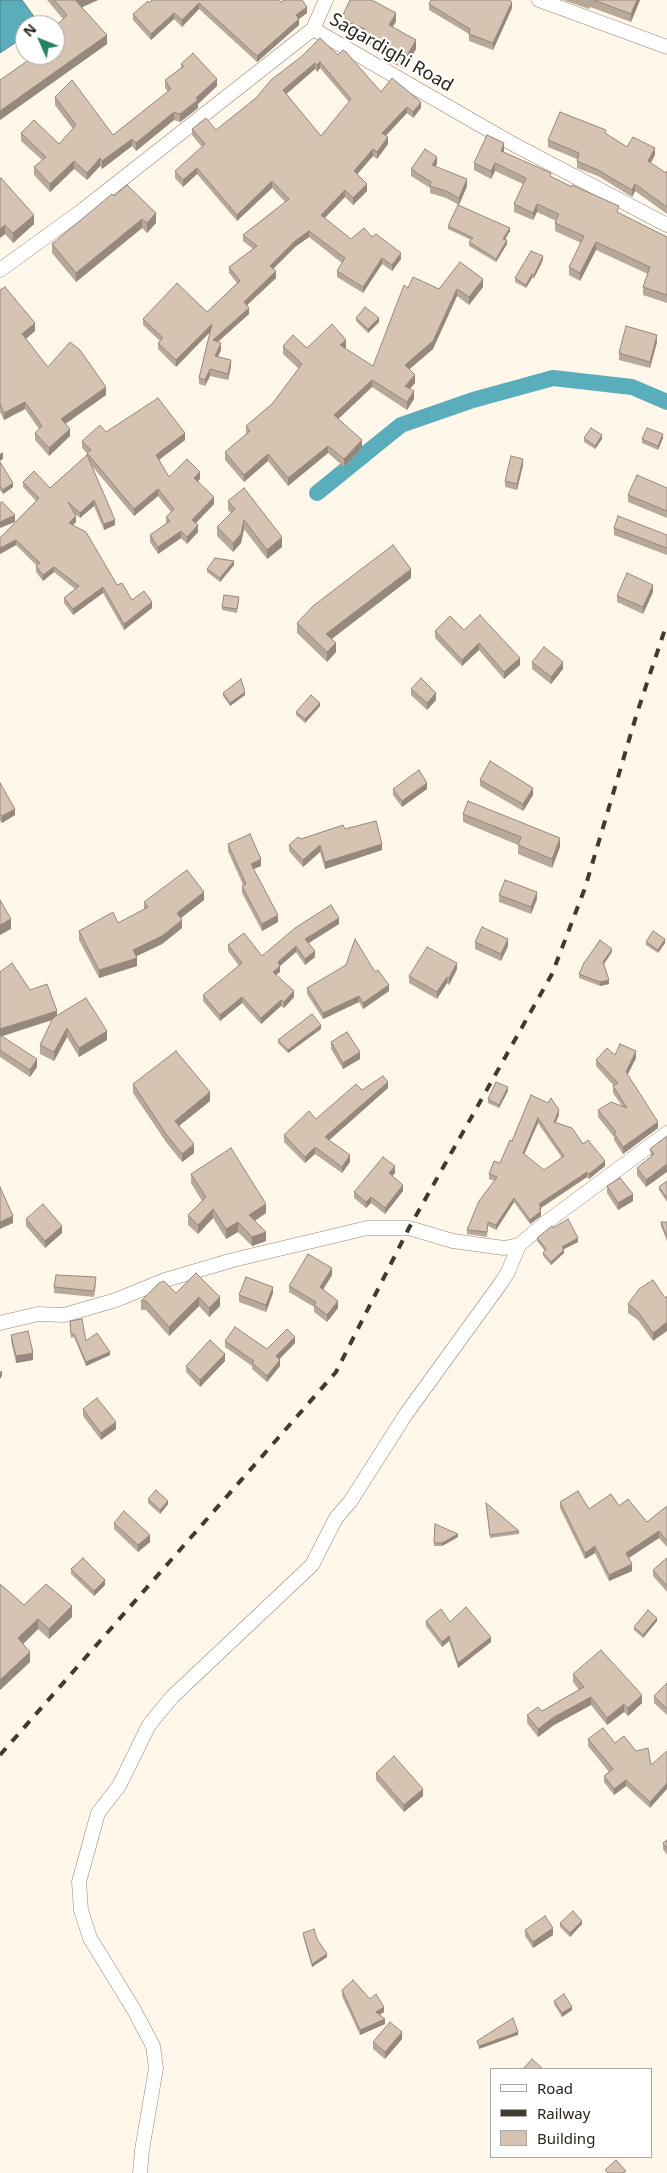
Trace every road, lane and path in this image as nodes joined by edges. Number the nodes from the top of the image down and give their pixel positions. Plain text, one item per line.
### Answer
1 (326, 0) edge
2 (539, 0) edge
3 (313, 29) junction
4 (667, 47) edge
5 (667, 225) edge
6 (0, 270) edge
7 (667, 1133) edge
8 (519, 1245) junction
9 (0, 1323) edge
10 (140, 2173) edge

1 - 3 street
2 - 4 street
3 - 5 street, Sagardighi Road
3 - 6 street, Sagardighi Road
7 - 8 street
8 - 9 street
8 - 10 street

